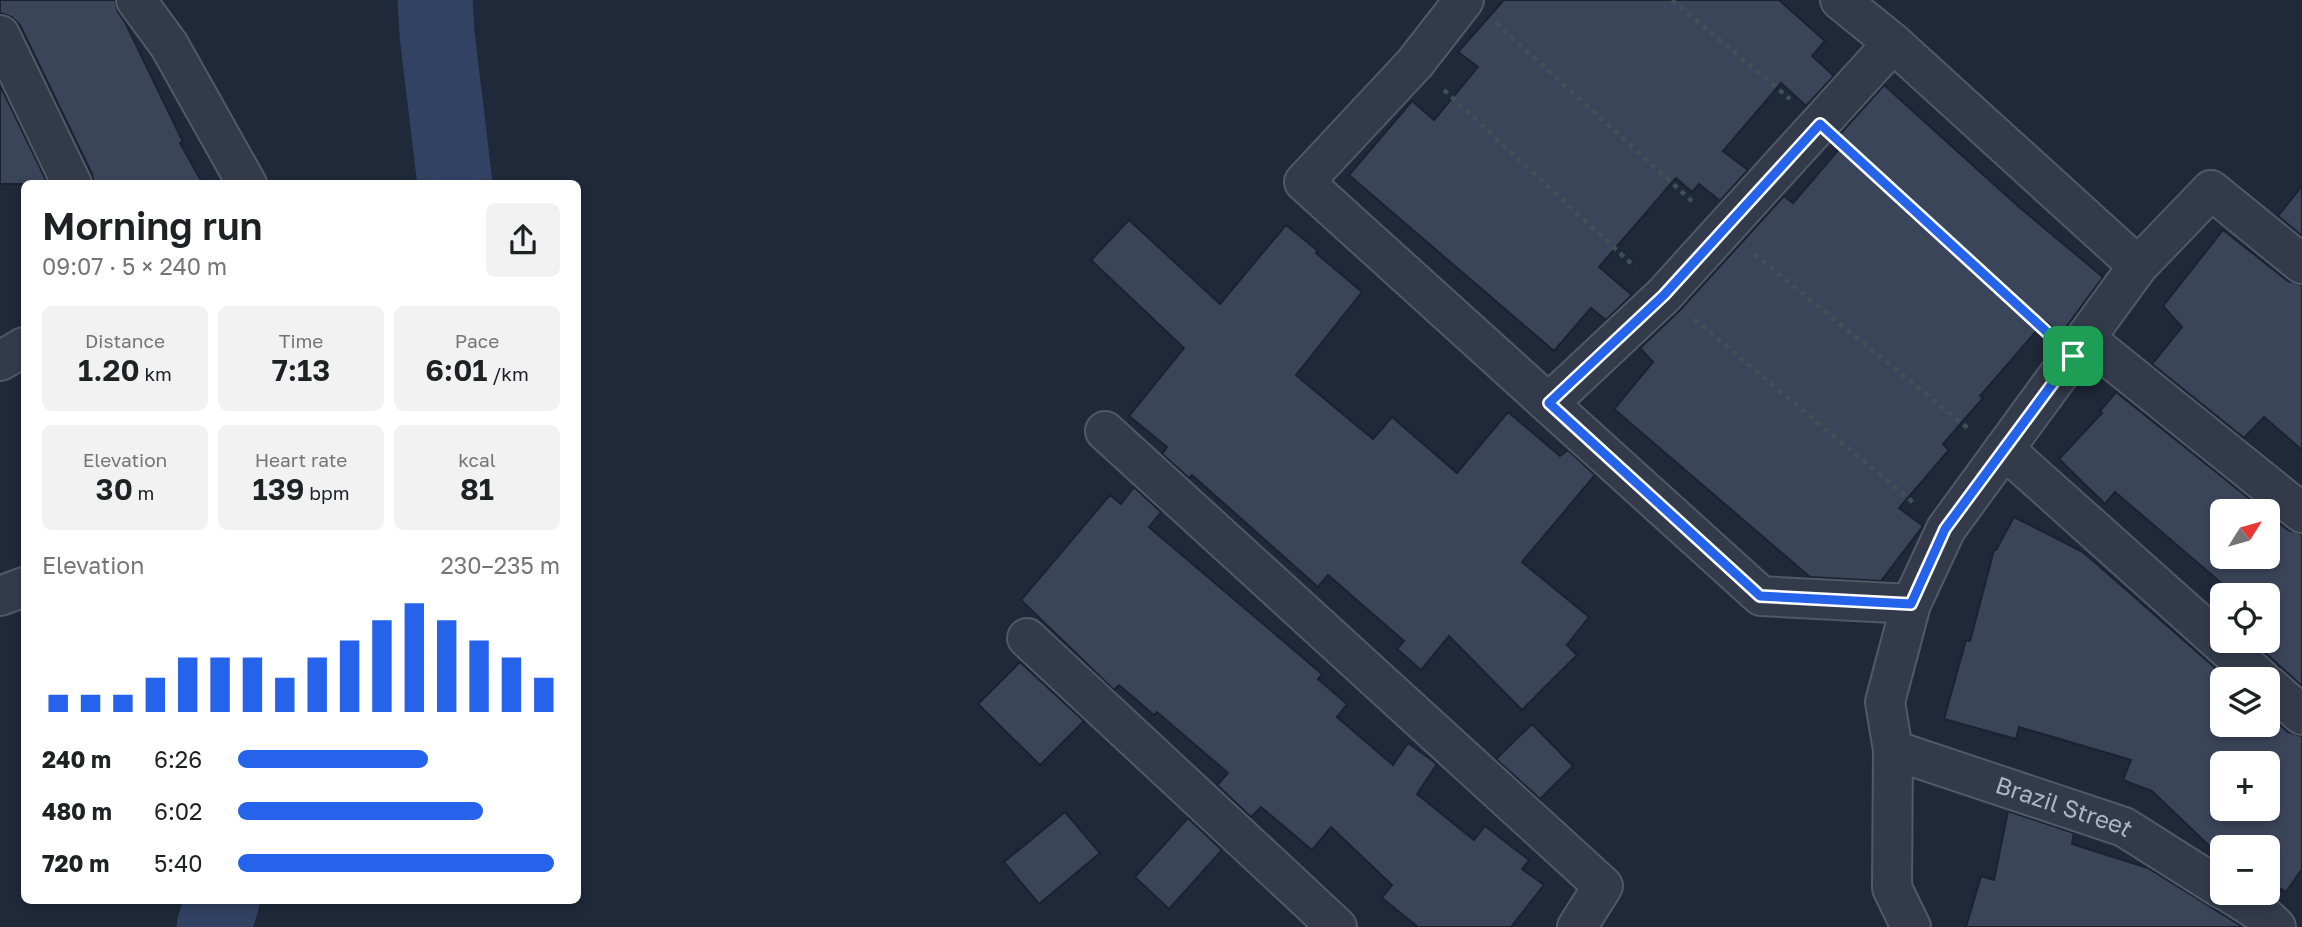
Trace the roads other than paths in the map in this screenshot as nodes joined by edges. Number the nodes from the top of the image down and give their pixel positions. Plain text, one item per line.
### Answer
1 (136, 0) edge
2 (1464, 0) edge
3 (1840, 0) edge
4 (0, 36) edge
5 (1893, 43) junction
6 (70, 180) edge
7 (245, 180) edge
8 (2302, 264) edge
9 (2138, 266) junction
10 (2079, 348) junction
11 (21, 350) edge
12 (0, 361) edge
13 (1549, 403) junction
14 (1105, 431) dead end
15 (2004, 449) junction
16 (2302, 513) edge
17 (21, 588) edge
18 (0, 596) edge
19 (1911, 604) junction
20 (1027, 638) dead end
21 (2248, 667) edge
22 (2280, 696) edge
23 (2302, 715) edge
24 (1892, 750) junction
25 (2210, 881) edge
26 (2249, 905) edge
27 (1336, 927) edge
28 (1577, 927) edge
29 (1911, 927) edge
30 (2276, 927) edge

1 - 7 street
2 - 13 street
3 - 5 street
4 - 6 street
5 - 9 street
5 - 13 street
8 - 9 street
9 - 10 street
10 - 15 street
10 - 16 street
11 - 12 street
13 - 19 street
14 - 28 street
15 - 19 street
15 - 21 street
17 - 18 street
19 - 24 street
20 - 27 street
22 - 23 street
24 - 25 street, Brazil Street
24 - 29 street
26 - 30 street

